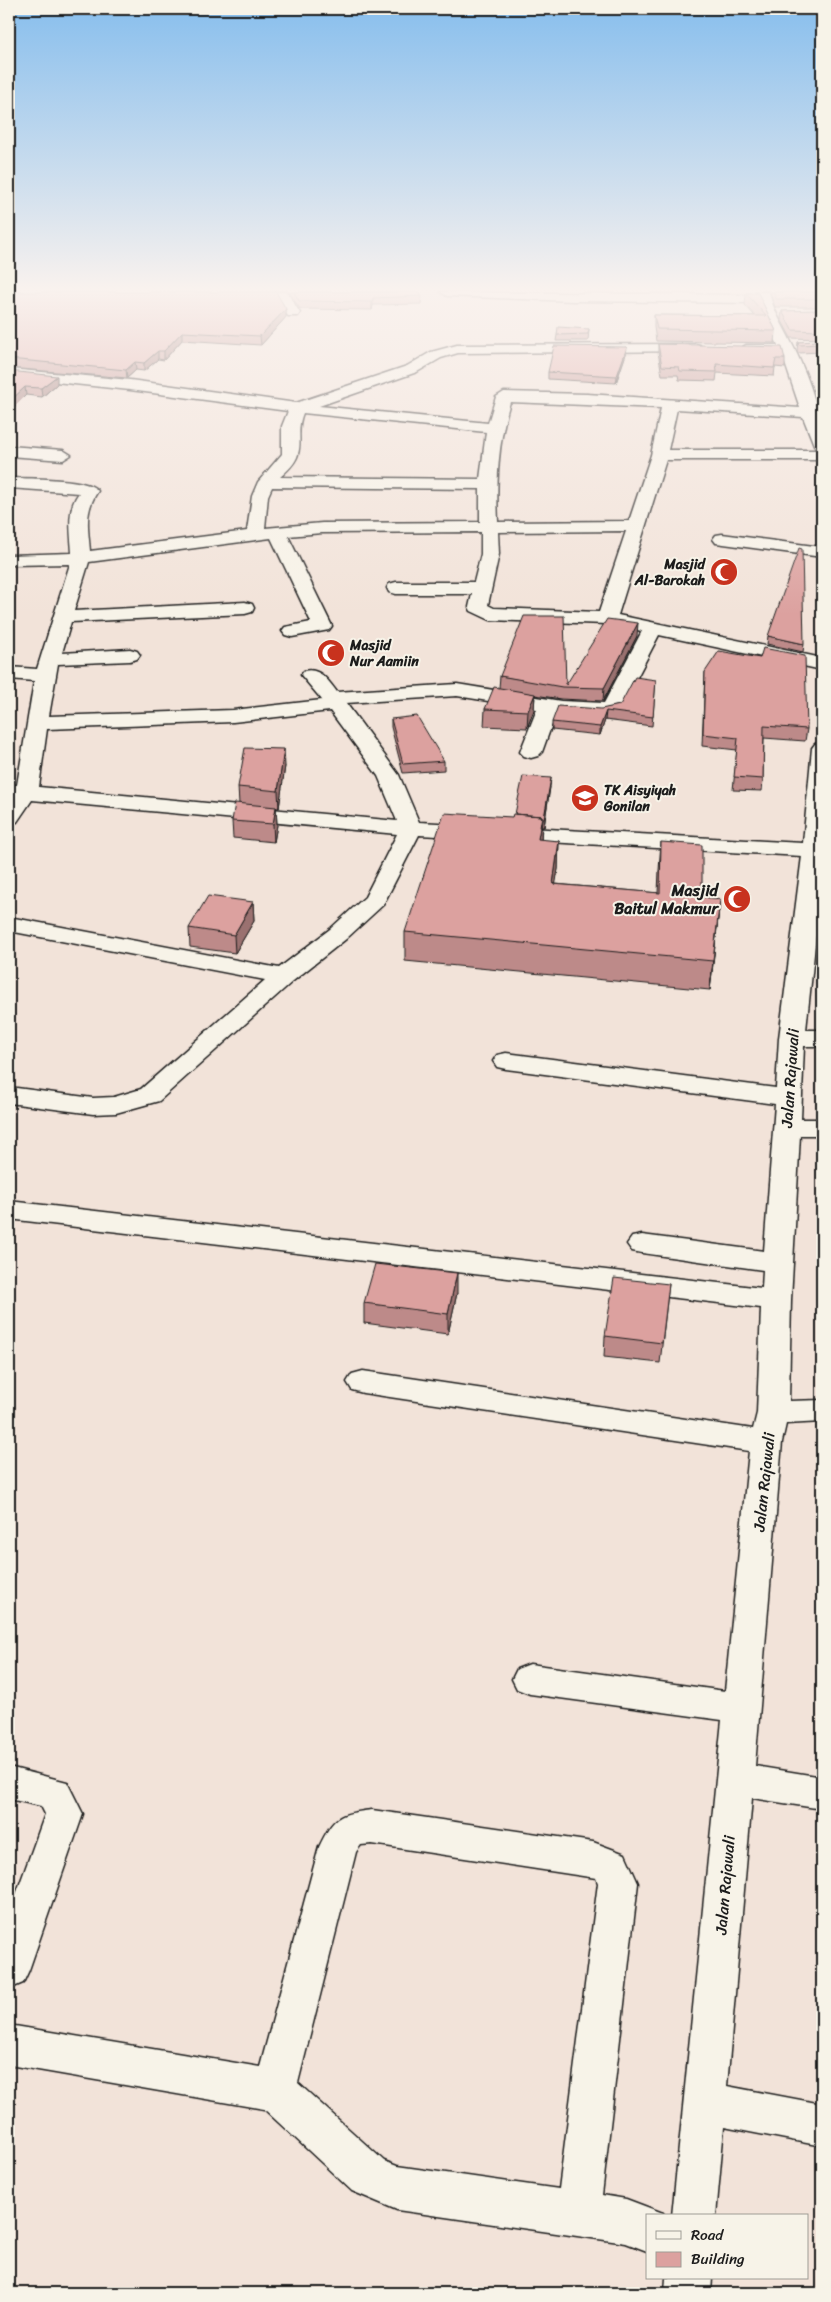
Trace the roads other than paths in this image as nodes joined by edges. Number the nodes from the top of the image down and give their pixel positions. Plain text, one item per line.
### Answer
1 (232, 399) edge
2 (323, 399) edge
3 (503, 399) edge
4 (577, 399) edge
5 (809, 399) edge
6 (670, 404) junction
7 (297, 408) junction
8 (810, 413) junction
9 (494, 428) junction
10 (822, 448) edge
11 (9, 451) edge
12 (63, 455) dead end
13 (658, 455) junction
14 (266, 482) junction
15 (9, 483) edge
16 (488, 484) junction
17 (490, 526) junction
18 (636, 526) junction
19 (277, 532) junction
20 (255, 535) junction
21 (722, 540) dead end
22 (822, 552) edge
23 (81, 558) junction
24 (9, 560) edge
25 (396, 588) dead end
26 (481, 588) junction
27 (245, 608) dead end
28 (62, 617) junction
29 (607, 618) junction
30 (653, 628) junction
31 (292, 631) dead end
32 (130, 655) dead end
33 (822, 664) edge
34 (47, 667) junction
35 (9, 673) edge
36 (311, 675) dead end
37 (333, 701) junction
38 (559, 707) junction
39 (38, 722) junction
40 (822, 748) edge
41 (531, 752) dead end
42 (18, 791) edge
43 (9, 817) edge
44 (410, 828) junction
45 (816, 864) edge
46 (9, 924) edge
47 (813, 930) edge
48 (284, 976) junction
49 (807, 1038) edge
50 (506, 1061) dead end
51 (9, 1095) edge
52 (788, 1112) junction
53 (822, 1127) edge
54 (9, 1210) edge
55 (642, 1244) dead end
56 (778, 1264) junction
57 (776, 1300) junction
58 (363, 1382) dead end
59 (822, 1411) edge
60 (770, 1427) junction
61 (530, 1679) dead end
62 (741, 1708) junction
63 (735, 1779) junction
64 (9, 1783) edge
65 (822, 1793) edge
66 (9, 1970) edge
67 (9, 2045) edge
68 (275, 2090) junction
69 (704, 2102) junction
70 (822, 2125) edge
71 (578, 2214) junction
72 (694, 2214) edge
73 (646, 2229) edge
74 (689, 2280) edge
75 (688, 2293) edge

1 - 7 street
2 - 7 street
3 - 9 street
4 - 6 street
5 - 8 street
6 - 8 street
6 - 13 street
7 - 9 street
7 - 14 street
8 - 10 street
9 - 16 street
10 - 13 street
11 - 12 street
13 - 18 street
14 - 16 street
14 - 20 street
15 - 23 street
16 - 17 street
17 - 18 street
17 - 19 street
17 - 26 street
18 - 29 street
19 - 20 street
19 - 31 street
20 - 23 street
21 - 22 street
23 - 24 street
23 - 28 street
25 - 26 street
26 - 29 street
27 - 28 street
28 - 34 street
29 - 30 street
30 - 33 street
30 - 38 street
32 - 34 street
34 - 35 street
34 - 39 street
36 - 37 street
37 - 38 street
37 - 39 street
37 - 44 street
38 - 41 street
39 - 42 street
40 - 45 street, Jalan Rajawali
42 - 43 street
42 - 44 street
44 - 45 street
44 - 48 street
45 - 47 street, Jalan Rajawali
46 - 48 street
47 - 49 street, Jalan Rajawali
48 - 51 street
49 - 52 street, Jalan Rajawali
50 - 52 street
52 - 53 street
52 - 56 street, Jalan Rajawali
54 - 57 street
55 - 56 street
56 - 57 street, Jalan Rajawali
57 - 60 street, Jalan Rajawali
58 - 60 street
59 - 60 street
60 - 62 street, Jalan Rajawali
61 - 62 street
62 - 63 street, Jalan Rajawali
63 - 65 street
63 - 69 street, Jalan Rajawali
64 - 66 street
67 - 68 street
68 - 71 street
68 - 71 street
69 - 70 street
69 - 72 street, Jalan Rajawali
71 - 73 street
74 - 75 street

